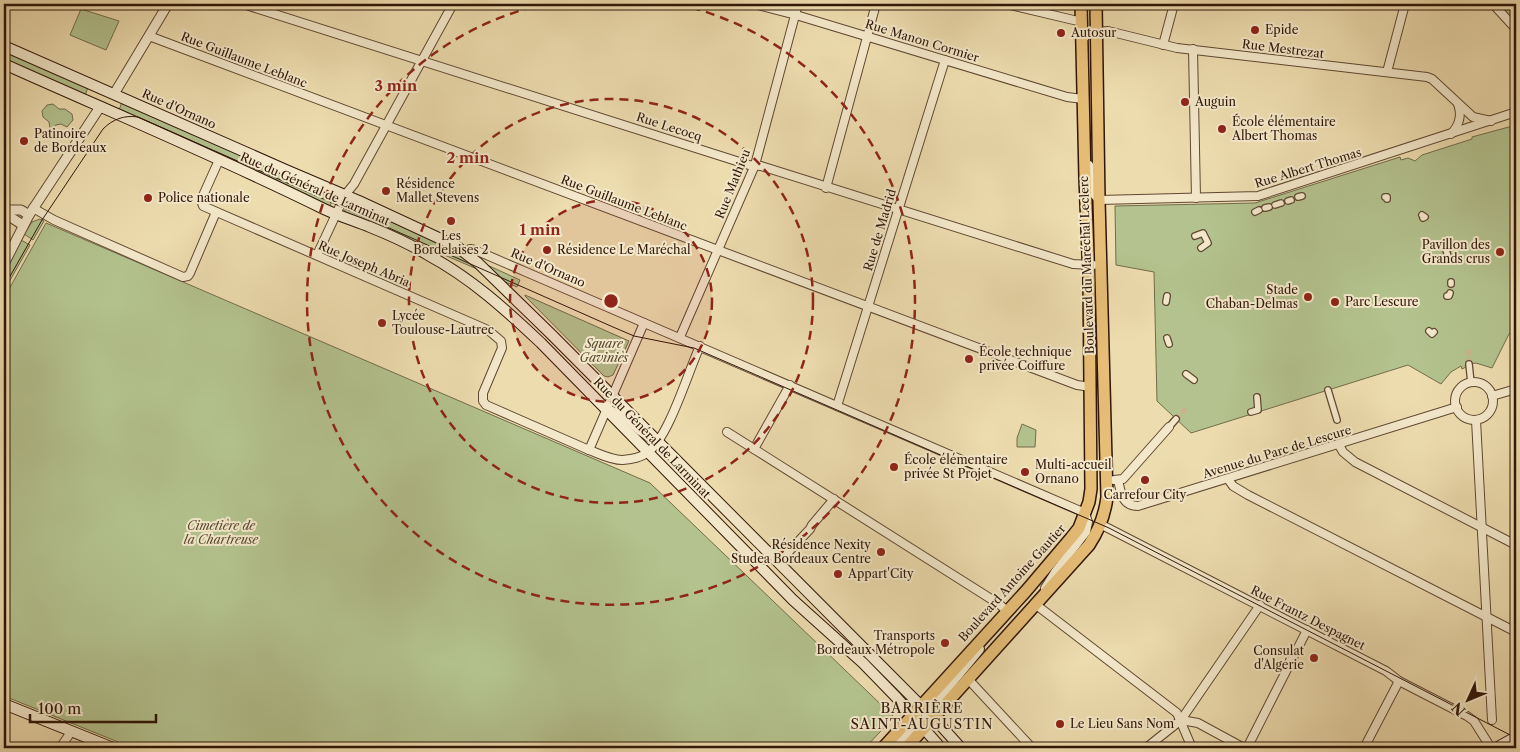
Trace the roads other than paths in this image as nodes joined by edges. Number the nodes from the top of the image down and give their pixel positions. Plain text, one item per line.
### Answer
1 (5, 4) edge
2 (168, 4) edge
3 (243, 4) edge
4 (453, 4) edge
5 (754, 4) edge
6 (798, 4) edge
7 (876, 4) edge
8 (1006, 4) edge
9 (1081, 4) edge
10 (1096, 4) edge
11 (1174, 4) edge
12 (1405, 4) edge
13 (1493, 4) edge
14 (4, 9) edge
15 (796, 15) junction
16 (1082, 22) junction
17 (1516, 29) edge
18 (1097, 32) junction
19 (149, 36) junction
20 (867, 37) junction
21 (1082, 40) junction
22 (1163, 45) junction
23 (4, 46) edge
24 (1193, 49) junction
25 (945, 60) junction
26 (422, 61) junction
27 (4, 64) edge
28 (1386, 72) junction
29 (114, 94) junction
30 (1083, 99) junction
31 (1458, 104) junction
32 (100, 107) junction
33 (1516, 112) edge
34 (1084, 119) junction
35 (1490, 121) junction
36 (386, 126) junction
37 (1450, 135) junction
38 (219, 160) junction
39 (755, 166) junction
40 (826, 188) junction
41 (345, 195) junction
42 (1196, 198) junction
43 (1099, 200) junction
44 (898, 209) junction
45 (4, 212) edge
46 (31, 212) junction
47 (216, 212) junction
48 (336, 214) junction
49 (23, 224) junction
50 (1195, 236) dead end
51 (1201, 248) dead end
52 (718, 250) junction
53 (464, 252) junction
54 (317, 255) junction
55 (4, 264) edge
56 (1089, 265) junction
57 (1101, 265) junction
58 (868, 306) junction
59 (644, 323) junction
60 (680, 337) junction
61 (700, 346) junction
62 (1469, 364) tunnel mouth
63 (1471, 383) junction
64 (790, 386) junction
65 (1091, 387) junction
66 (1516, 389) edge
67 (1328, 391) dead end
68 (612, 396) junction
69 (1492, 396) junction
70 (1249, 399) dead end
71 (1331, 402) dead end
72 (837, 406) junction
73 (1457, 407) junction
74 (606, 408) junction
75 (1251, 412) dead end
76 (1176, 419) tunnel mouth
77 (1476, 420) junction
78 (1169, 427) joint
79 (727, 432) dead end
80 (658, 442) junction
81 (1339, 444) junction
82 (754, 449) junction
83 (589, 450) junction
84 (648, 452) junction
85 (1228, 479) junction
86 (1112, 480) junction
87 (834, 499) junction
88 (1085, 513) junction
89 (1100, 524) junction
90 (1482, 528) junction
91 (1516, 545) edge
92 (778, 563) junction
93 (1036, 604) junction
94 (1260, 605) junction
95 (1007, 611) junction
96 (1487, 617) junction
97 (1307, 630) junction
98 (1516, 632) edge
99 (968, 679) junction
100 (1398, 681) junction
101 (4, 704) edge
102 (927, 712) junction
103 (913, 717) junction
104 (1181, 720) junction
105 (1492, 720) dead end
106 (924, 729) junction
107 (71, 732) junction
108 (1516, 737) edge
109 (91, 744) edge
110 (1504, 745) edge
111 (60, 748) edge
112 (112, 748) edge
113 (883, 748) edge
114 (894, 748) edge
115 (906, 748) edge
116 (941, 748) edge
117 (960, 748) edge
118 (1032, 748) edge
119 (1146, 748) edge
120 (1192, 748) edge
121 (1245, 748) edge
122 (1364, 748) edge
123 (1491, 748) edge
124 (1496, 748) edge

1 - 14 street
2 - 19 street
3 - 26 street, Rue Lecocq
4 - 26 street
5 - 15 street, Rue Manon Cormier
6 - 15 street, Rue Mathieu
7 - 20 street
8 - 16 street
9 - 16 main road, Boulevard du Maréchal Leclerc
10 - 18 main road, Boulevard du Maréchal Leclerc
11 - 22 street
12 - 28 street
13 - 17 street
15 - 20 street, Rue Manon Cormier
15 - 39 street, Rue Mathieu
16 - 21 main road, Boulevard du Maréchal Leclerc
18 - 21 street
18 - 22 street, Rue Mestrezat
18 - 43 main road, Boulevard du Maréchal Leclerc
19 - 29 street
19 - 36 street, Rue Guillaume Leblanc
20 - 25 street, Rue Manon Cormier
20 - 40 street
21 - 30 main road, Boulevard du Maréchal Leclerc
22 - 24 street, Rue Mestrezat
23 - 29 main road, Rue d'Ornano
24 - 28 street, Rue Mestrezat
24 - 42 street
25 - 30 street, Rue Manon Cormier
25 - 44 street, Rue de Madrid
26 - 36 street
26 - 39 street, Rue Lecocq
27 - 32 main road, Rue du Général de Larminat
28 - 31 street, Rue Mestrezat
29 - 41 main road, Rue d'Ornano
30 - 34 main road, Boulevard du Maréchal Leclerc
31 - 35 street, Rue Mestrezat
31 - 37 street
32 - 38 main road, Rue du Général de Larminat
32 - 46 street
33 - 35 street, Rue Albert Thomas
34 - 43 street
34 - 56 main road, Boulevard du Maréchal Leclerc
35 - 37 street, Rue Albert Thomas
36 - 41 street
36 - 52 street, Rue Guillaume Leblanc
37 - 42 street, Rue Albert Thomas
38 - 47 street, Rue Joseph Abria
38 - 48 main road, Rue du Général de Larminat
39 - 40 street, Rue Lecocq
39 - 52 street, Rue Mathieu
40 - 44 street, Rue Lecocq
41 - 48 street
41 - 53 main road, Rue d'Ornano
42 - 43 street, Rue Albert Thomas
43 - 57 main road, Boulevard du Maréchal Leclerc
44 - 56 street, Rue Lecocq
44 - 58 street, Rue de Madrid
45 - 46 street
45 - 49 street
46 - 47 street
46 - 49 street
47 - 54 street, Rue Joseph Abria
48 - 54 street
48 - 74 main road, Rue du Général de Larminat
49 - 55 street
50 - 51 street
52 - 58 street, Rue Guillaume Leblanc
52 - 60 street, Rue Mathieu
53 - 59 street, Rue d'Ornano
53 - 68 main road, Rue du Général de Larminat
54 - 83 street, Rue Joseph Abria
56 - 57 street, Rue Lecocq
56 - 65 main road, Boulevard du Maréchal Leclerc
57 - 86 main road, Boulevard du Maréchal Leclerc
58 - 65 street, Rue Guillaume Leblanc
58 - 72 street, Rue de Madrid
59 - 60 street, Rue d'Ornano
59 - 68 street
60 - 61 street, Rue d'Ornano
61 - 64 street, Rue d'Ornano
61 - 80 street
62 - 63 street
63 - 69 street
63 - 73 street
64 - 72 street, Rue d'Ornano
64 - 82 street
65 - 88 main road, Boulevard du Maréchal Leclerc
66 - 69 street
67 - 71 street
68 - 74 street
68 - 80 main road, Rue du Général de Larminat
69 - 77 street
70 - 75 street
72 - 88 street, Rue d'Ornano
73 - 77 street
73 - 81 street, Avenue du Parc de Lescure
74 - 80 street
74 - 83 street
74 - 84 main road, Rue du Général de Larminat
76 - 78 street
77 - 90 street
78 - 86 street
79 - 82 street
80 - 84 street
80 - 92 main road, Rue du Général de Larminat
81 - 85 street, Avenue du Parc de Lescure
81 - 90 street
82 - 87 street
83 - 84 street
84 - 103 main road, Rue du Général de Larminat
85 - 86 street, Avenue du Parc de Lescure
85 - 96 street
86 - 89 main road, Boulevard du Maréchal Leclerc
87 - 92 street
87 - 95 street
88 - 93 street, Boulevard Antoine Gautier
88 - 95 main road, Boulevard Antoine Gautier
89 - 93 main road, Boulevard Antoine Gautier
89 - 94 street, Rue Frantz Despagnet
90 - 91 street
90 - 96 street
92 - 102 main road, Rue du Général de Larminat
93 - 99 main road, Boulevard Antoine Gautier
93 - 104 street
94 - 97 street, Rue Frantz Despagnet
94 - 104 street
95 - 102 main road, Boulevard Antoine Gautier
96 - 98 street
96 - 105 street
97 - 100 street, Rue Frantz Despagnet
97 - 121 street
99 - 102 main road, Boulevard Antoine Gautier
99 - 118 street
100 - 122 street
100 - 123 street, Rue Frantz Despagnet
101 - 107 main road
102 - 103 main road, Boulevard Antoine Gautier
102 - 106 main road, Boulevard Antoine Gautier
102 - 117 main road, Rue du Général de Larminat
103 - 106 main road, Rue du Général de Larminat
103 - 113 main road, Boulevard Antoine Gautier
103 - 114 main road
104 - 119 street
104 - 120 street
104 - 121 street
106 - 115 main road, Boulevard Antoine Gautier
106 - 116 main road, Rue du Général de Larminat
107 - 109 main road
107 - 111 street
108 - 110 main road
109 - 112 main road
110 - 124 main road

